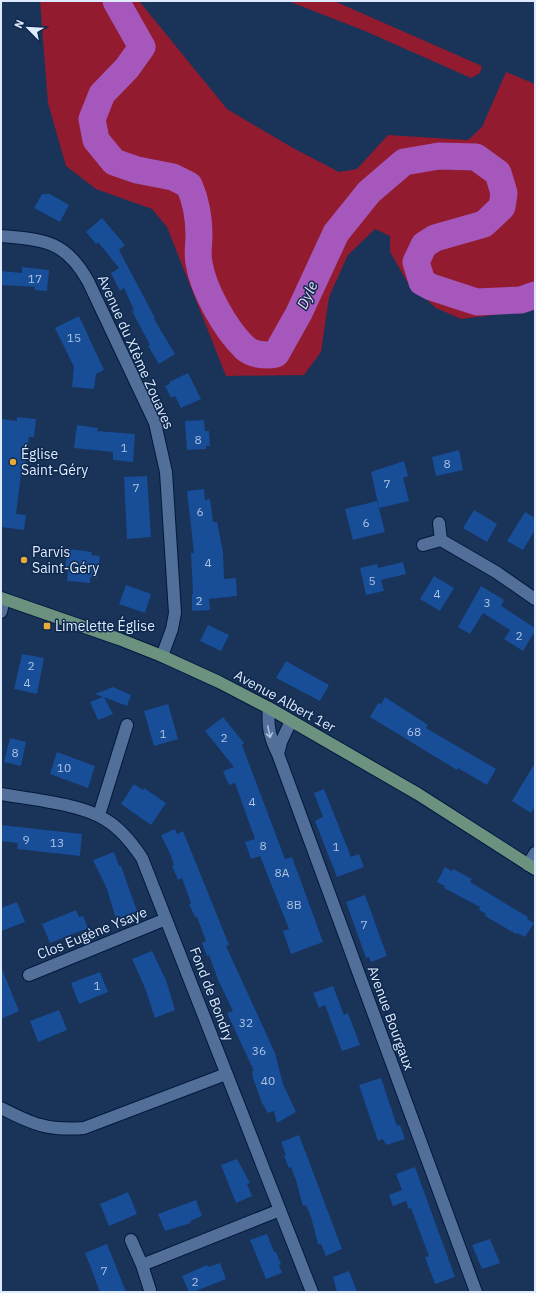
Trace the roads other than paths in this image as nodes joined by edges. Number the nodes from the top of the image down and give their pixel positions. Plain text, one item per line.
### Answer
1 (1, 236) edge
2 (439, 523) dead end
3 (441, 540) junction
4 (423, 545) dead end
5 (3, 599) edge
6 (535, 599) edge
7 (1, 612) edge
8 (162, 656) junction
9 (269, 708) junction
10 (291, 721) junction
11 (127, 725) dead end
12 (278, 754) junction
13 (1, 794) edge
14 (99, 816) junction
15 (535, 853) edge
16 (532, 867) edge
17 (166, 919) junction
18 (29, 975) dead end
19 (226, 1074) junction
20 (1, 1108) edge
21 (280, 1210) junction
22 (131, 1240) dead end
23 (142, 1264) junction
24 (150, 1290) dead end
25 (312, 1292) edge
26 (476, 1292) edge

1 - 8 street, Avenue du XIème Zouaves
2 - 3 street
3 - 4 street
3 - 6 street
5 - 7 street
5 - 8 main road, Avenue Albert 1er
8 - 9 main road, Avenue Albert 1er
9 - 10 main road, Avenue Albert 1er
9 -> 12 street, Avenue Bourgaux
10 - 12 street
10 - 16 main road, Avenue Albert 1er
11 - 14 street
12 - 26 street, Avenue Bourgaux
13 - 14 street, Fond de Bondry
14 - 17 street, Fond de Bondry
15 - 16 street
17 - 18 street, Clos Eugène Ysaye
17 - 19 street, Fond de Bondry
19 - 20 street
19 - 21 street, Fond de Bondry
21 - 23 street
21 - 25 street, Fond de Bondry
22 - 23 street
23 - 24 street

